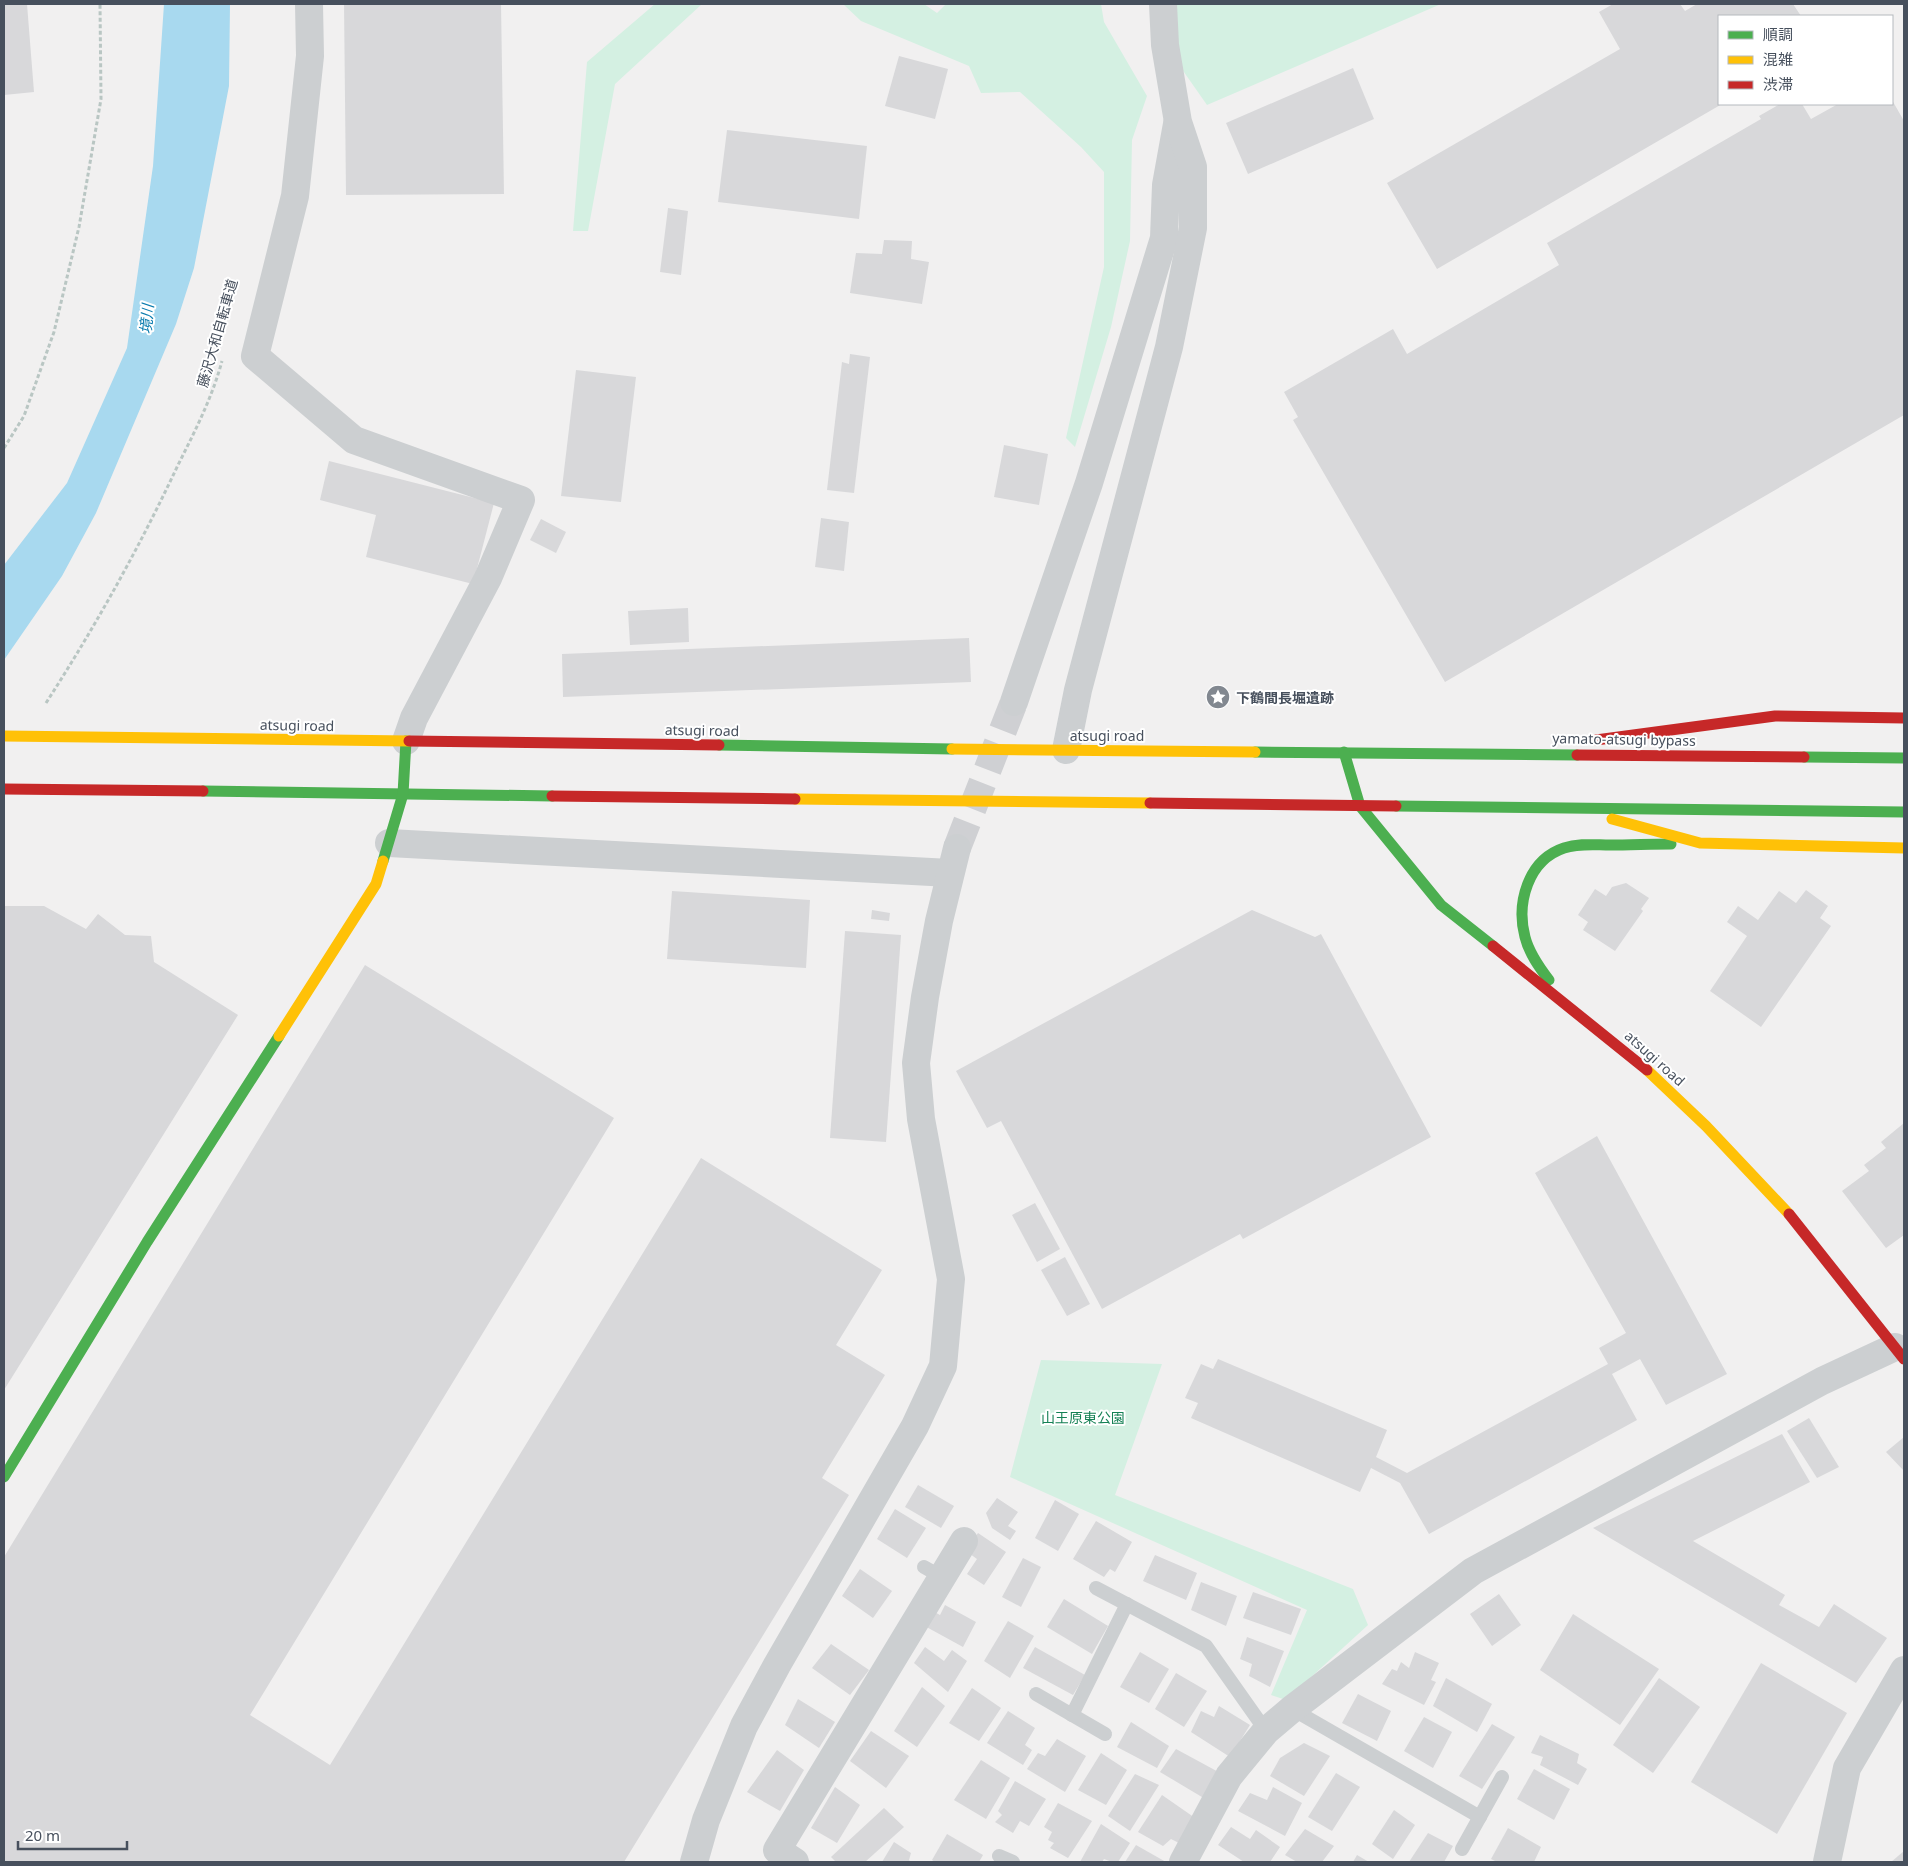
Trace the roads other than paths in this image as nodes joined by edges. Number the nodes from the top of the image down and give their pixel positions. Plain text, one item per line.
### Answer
1 (309, 4) edge
2 (1163, 4) edge
3 (1178, 122) junction
4 (1014, 702) tunnel mouth
5 (1904, 718) edge
6 (4, 736) edge
7 (406, 741) junction
8 (1587, 741) dead end
9 (1567, 744) dead end
10 (1066, 750) junction
11 (1344, 752) junction
12 (1498, 753) junction
13 (1904, 758) edge
14 (4, 789) edge
15 (403, 794) junction
16 (1360, 806) junction
17 (1572, 808) junction
18 (1704, 810) junction
19 (1904, 812) edge
20 (1644, 827) junction
21 (389, 843) junction
22 (1700, 844) junction
23 (1582, 846) junction
24 (1904, 848) edge
25 (1560, 998) junction
26 (1899, 1353) edge
27 (4, 1477) edge
28 (964, 1541) dead end
29 (1096, 1588) dead end
30 (1127, 1604) junction
31 (1904, 1670) edge
32 (1036, 1694) dead end
33 (1292, 1709) junction
34 (1072, 1715) junction
35 (1266, 1731) junction
36 (1105, 1734) dead end
37 (1502, 1777) dead end
38 (1480, 1817) junction
39 (1462, 1849) dead end
40 (998, 1856) dead end
41 (694, 1862) edge
42 (795, 1862) edge
43 (1013, 1862) edge
44 (1183, 1862) edge
45 (1827, 1862) edge

1 - 7 street
2 - 3 street
3 - 4 street
3 - 10 street
5 - 8 main road
6 - 7 main road, atsugi road
7 - 10 main road, atsugi road
7 - 15 main road
9 - 12 main road
10 - 11 main road, atsugi road
11 - 12 main road, yamato-atsugi bypass
11 - 16 main road, atsugi road
12 - 13 main road, yamato-atsugi bypass
14 - 15 main road
15 - 16 main road
15 - 21 main road
16 - 17 main road
16 - 25 main road, atsugi road
17 - 18 main road
17 - 20 main road
18 - 19 main road
18 - 20 main road
20 - 22 main road
20 - 23 main road
21 - 27 main road
21 - 41 street
22 - 23 main road
22 - 24 main road
23 - 25 main road
25 - 26 main road, atsugi road
26 - 33 street
28 - 42 street
29 - 30 lane
30 - 34 lane
30 - 35 lane
31 - 45 street
32 - 34 lane
33 - 35 street
33 - 38 lane
34 - 36 lane
35 - 44 street
37 - 38 lane
38 - 39 lane
40 - 43 lane

